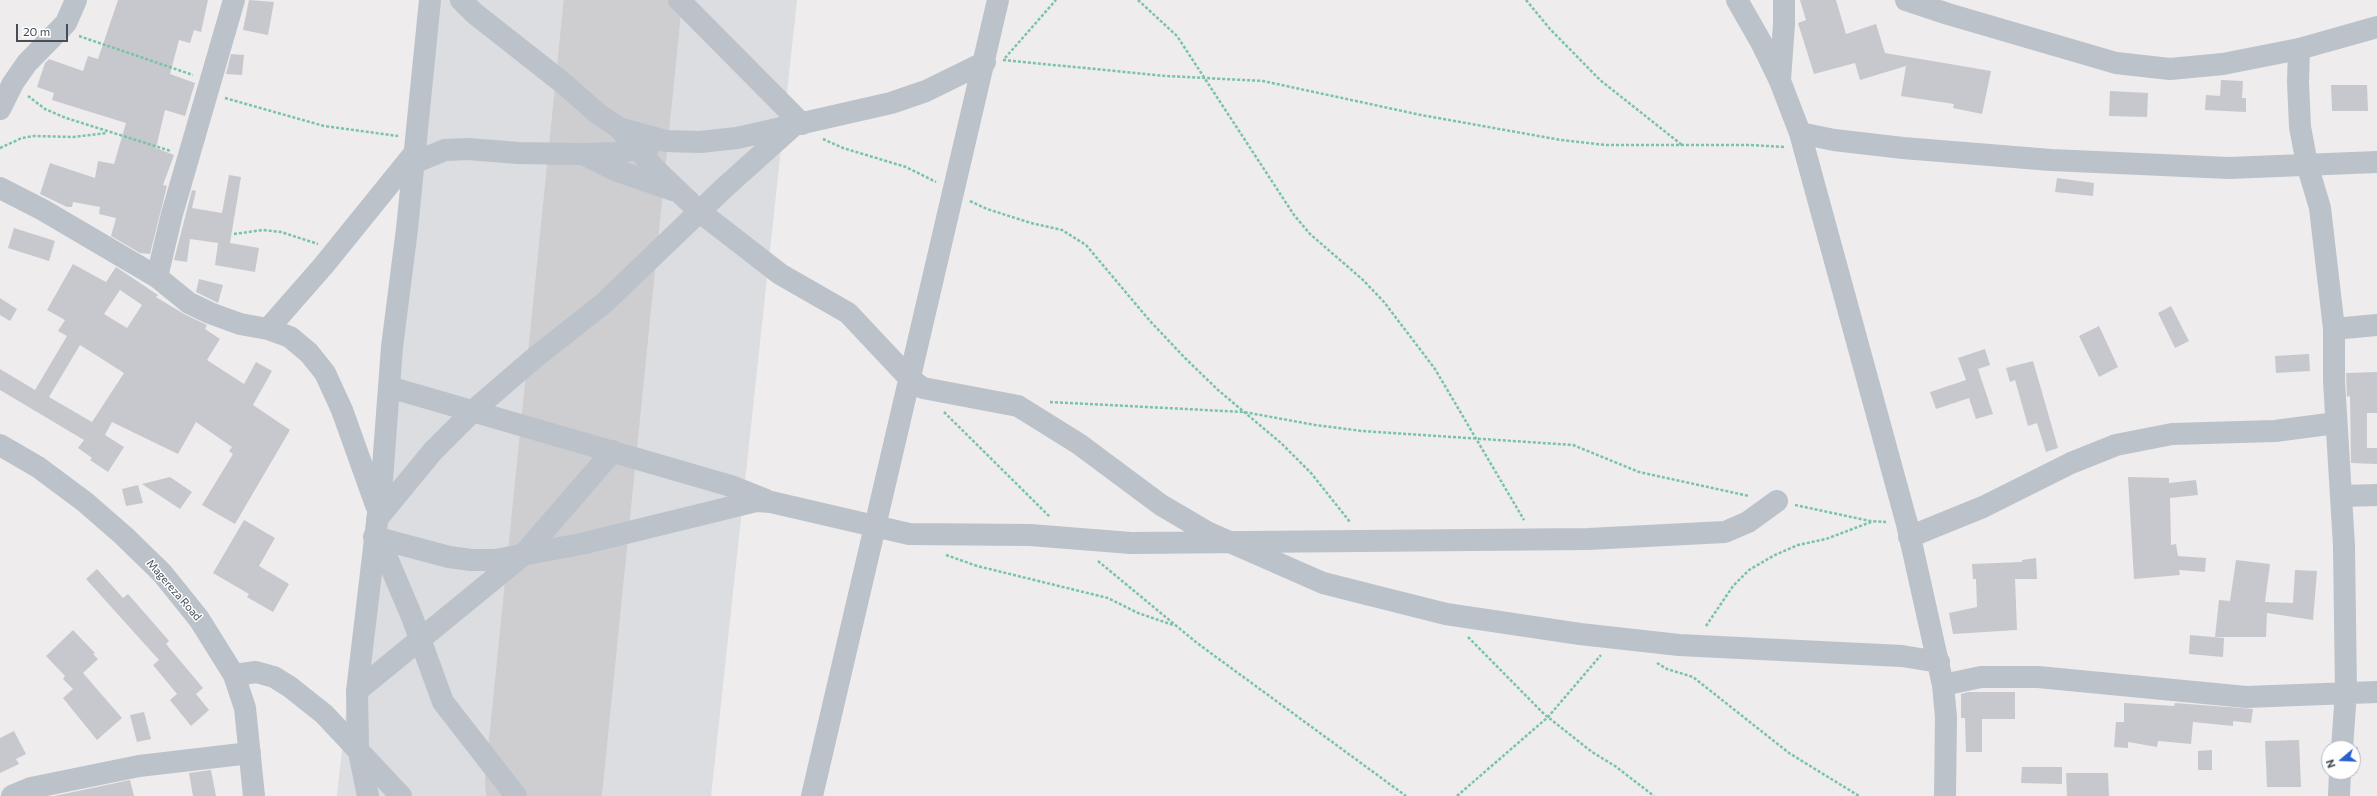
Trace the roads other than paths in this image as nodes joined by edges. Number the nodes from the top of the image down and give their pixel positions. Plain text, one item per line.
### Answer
1 (76, 0) edge
2 (234, 0) edge
3 (430, 0) edge
4 (461, 0) edge
5 (679, 0) edge
6 (998, 0) edge
7 (1738, 0) edge
8 (1784, 0) edge
9 (1906, 0) edge
10 (2377, 27) edge
11 (2299, 49) junction
12 (994, 61) junction
13 (1780, 81) junction
14 (0, 109) edge
15 (798, 124) junction
16 (619, 128) junction
17 (1802, 141) junction
18 (666, 142) junction
19 (638, 148) junction
20 (414, 151) junction
21 (583, 154) junction
22 (2377, 162) edge
23 (2307, 164) junction
24 (0, 188) edge
25 (676, 191) junction
26 (700, 212) junction
27 (157, 277) junction
28 (2377, 325) edge
29 (268, 329) junction
30 (2334, 329) junction
31 (916, 383) junction
32 (389, 387) junction
33 (474, 410) junction
34 (2336, 423) junction
35 (0, 445) edge
36 (613, 451) junction
37 (2377, 495) edge
38 (2341, 496) junction
39 (1777, 501) road end
40 (771, 502) junction
41 (377, 527) junction
42 (876, 527) junction
43 (1908, 530) junction
44 (1231, 543) junction
45 (522, 556) junction
46 (421, 640) junction
47 (1939, 662) junction
48 (234, 675) junction
49 (1944, 685) junction
50 (357, 691) junction
51 (2346, 692) junction
52 (2377, 692) edge
53 (2343, 740) edge
54 (358, 747) junction
55 (250, 753) junction
56 (363, 773) junction
57 (2340, 780) edge
58 (12, 796) edge
59 (254, 796) edge
60 (356, 796) edge
61 (368, 796) edge
62 (401, 796) edge
63 (516, 796) edge
64 (812, 796) edge
65 (1945, 796) edge
66 (2339, 796) edge

1 - 14 street
2 - 27 street
3 - 20 street
4 - 16 street
5 - 15 street
6 - 12 street
7 - 13 street
8 - 13 street
9 - 11 street
10 - 11 street
11 - 23 street
12 - 15 street
12 - 31 street
13 - 17 street
15 - 18 street
15 - 26 street
16 - 18 street
16 - 19 street
17 - 23 street
17 - 43 street
18 - 19 street
19 - 21 street
19 - 25 street
20 - 21 street
20 - 29 street
20 - 32 street
21 - 25 street
22 - 23 street
23 - 30 street
24 - 27 street
25 - 26 street
26 - 31 street
26 - 33 street
27 - 29 street
28 - 30 street
29 - 41 street
30 - 34 street
31 - 42 street
31 - 44 street
32 - 33 street
32 - 41 street
33 - 36 street
33 - 41 street
34 - 38 street
34 - 43 street
35 - 48 street, Magereza Road
36 - 40 street
36 - 45 street
37 - 38 street
38 - 51 street
39 - 44 street
40 - 42 street
40 - 45 street
41 - 45 street
41 - 46 street
41 - 50 street
42 - 44 street
42 - 64 street
43 - 47 street
44 - 47 street
45 - 46 street
46 - 50 street
46 - 63 street
47 - 49 street
48 - 54 street
48 - 55 street, Magereza Road
49 - 51 street
49 - 65 street
50 - 54 street
51 - 52 street
51 - 53 street
54 - 56 street
54 - 62 street
55 - 58 street
55 - 59 street, Magereza Road
56 - 60 street
56 - 61 street
57 - 66 street

